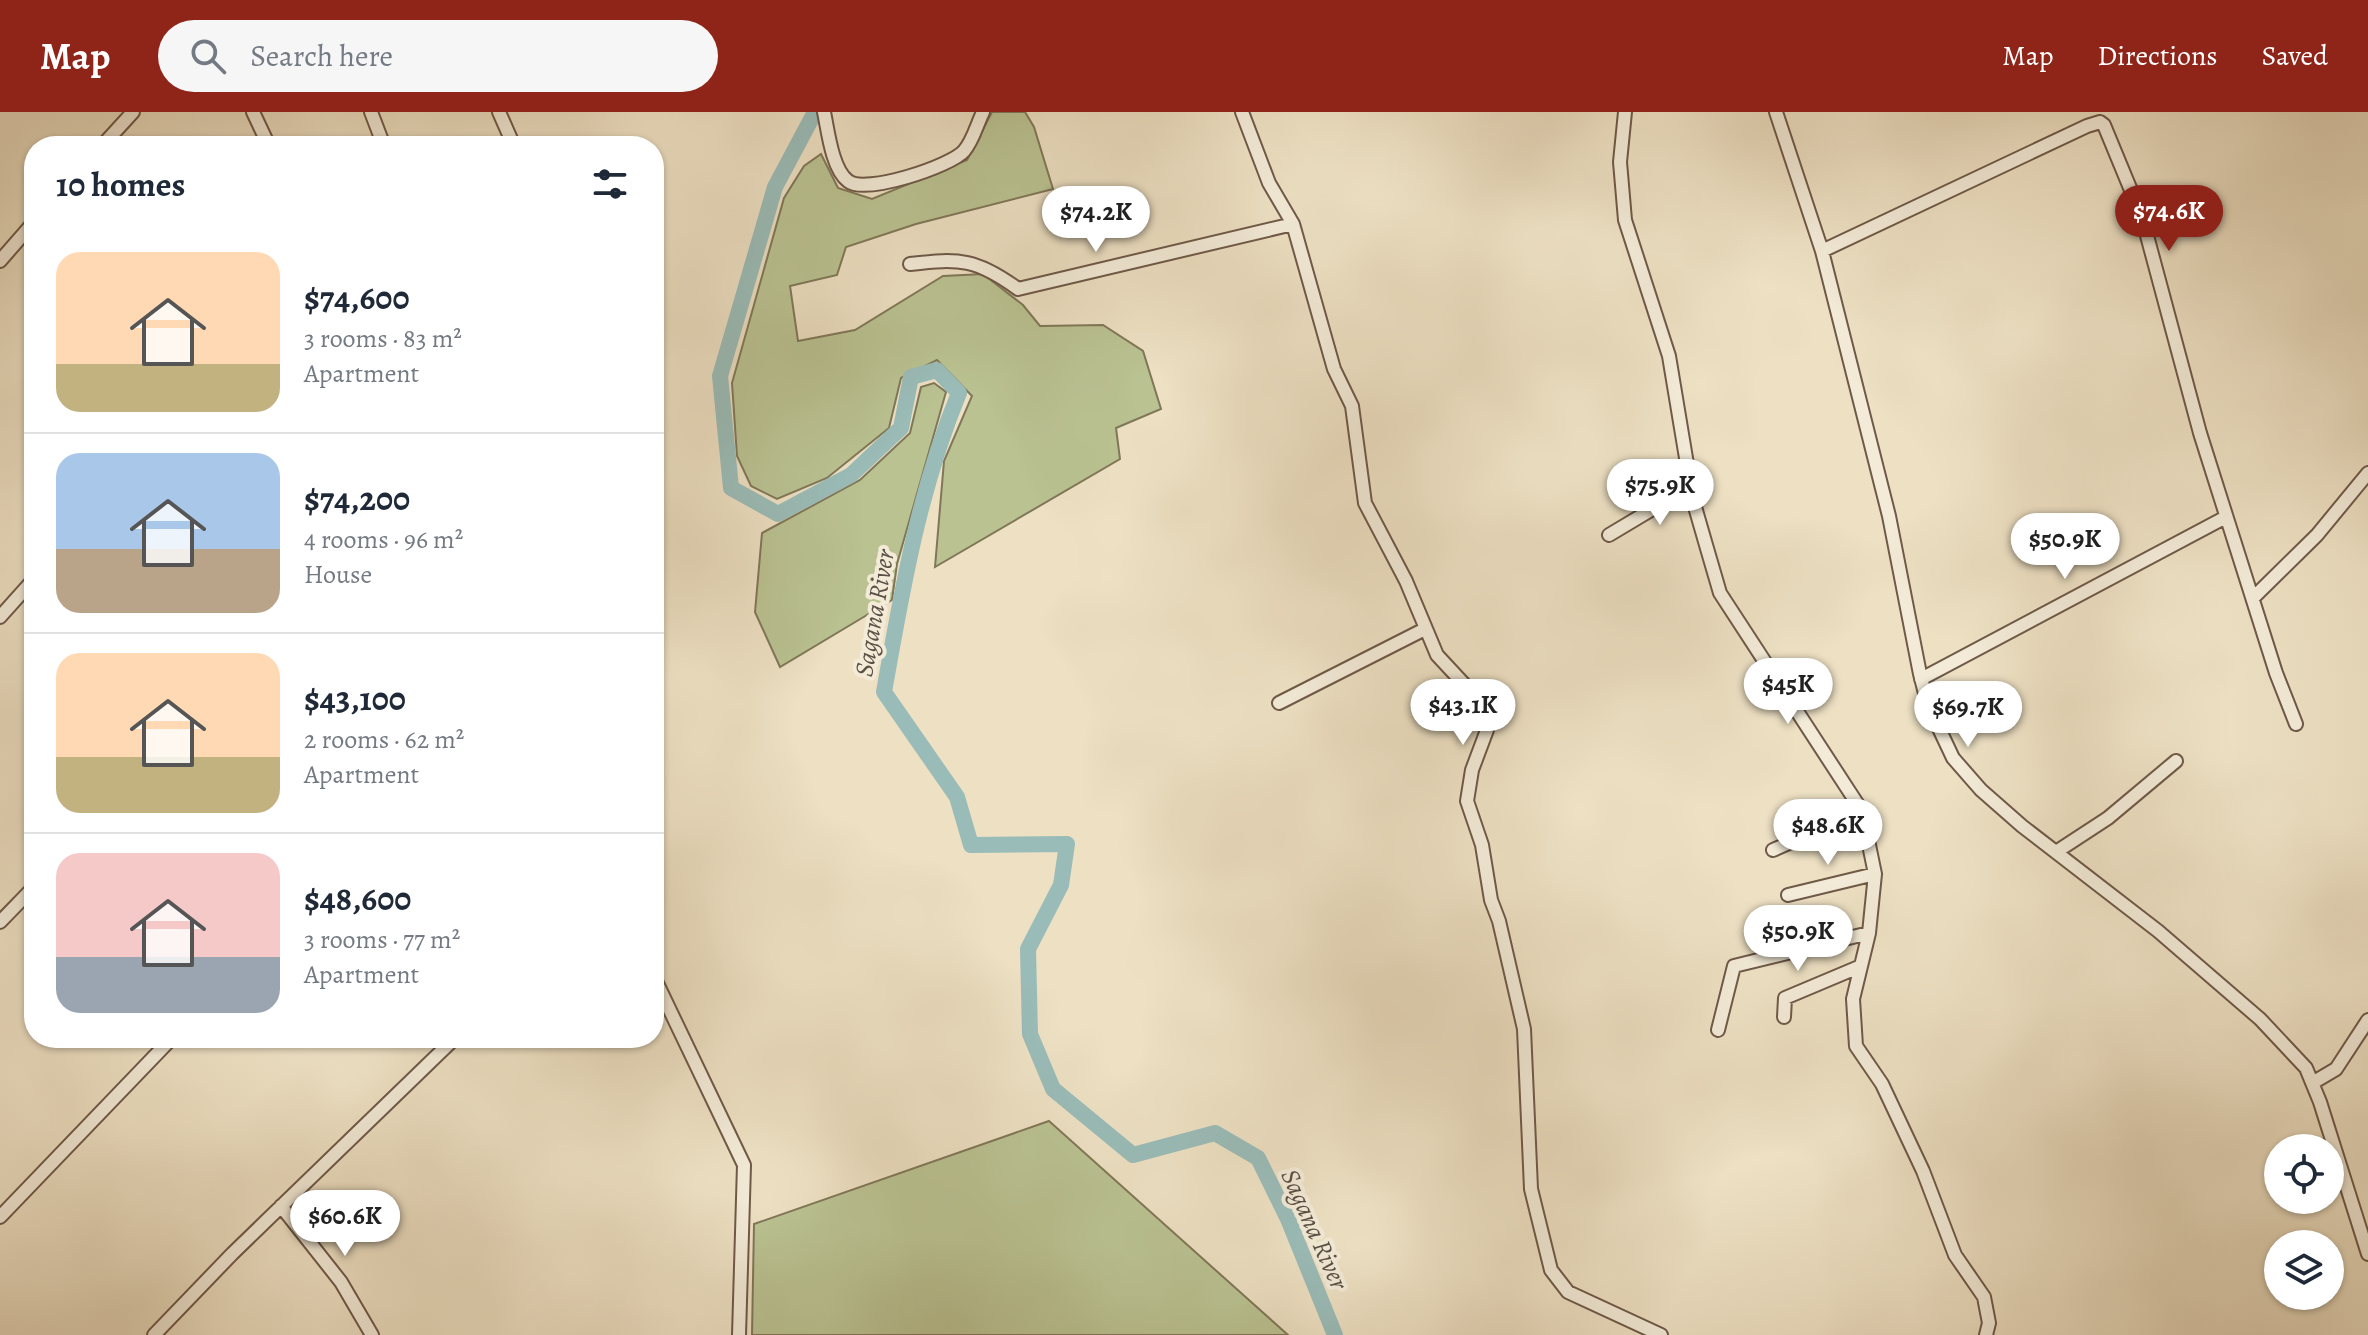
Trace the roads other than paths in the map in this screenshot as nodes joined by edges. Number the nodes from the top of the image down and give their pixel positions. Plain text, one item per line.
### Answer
1 (133, 112) edge
2 (253, 112) edge
3 (371, 112) edge
4 (499, 112) edge
5 (983, 112) edge
6 (1242, 112) edge
7 (1625, 112) edge
8 (1776, 112) edge
9 (824, 113) edge
10 (111, 136) edge
11 (264, 136) edge
12 (380, 136) edge
13 (510, 136) edge
14 (1293, 224) junction
15 (24, 233) edge
16 (1822, 251) junction
17 (0, 261) edge
18 (910, 264) dead end
19 (2368, 473) edge
20 (1691, 486) junction
21 (2226, 517) junction
22 (1609, 535) dead end
23 (24, 590) edge
24 (2254, 597) junction
25 (0, 617) edge
26 (1423, 630) junction
27 (1921, 679) junction
28 (1279, 703) dead end
29 (2296, 724) dead end
30 (2176, 761) dead end
31 (1862, 811) junction
32 (1773, 850) dead end
33 (2056, 852) junction
34 (1875, 874) junction
35 (1788, 895) dead end
36 (24, 897) edge
37 (0, 922) edge
38 (1869, 933) junction
39 (1861, 966) junction
40 (664, 998) edge
41 (1784, 1017) dead end
42 (2368, 1020) edge
43 (1718, 1030) dead end
44 (162, 1048) edge
45 (445, 1048) edge
46 (2314, 1082) junction
47 (281, 1206) junction
48 (0, 1217) edge
49 (2368, 1254) edge
50 (154, 1335) edge
51 (372, 1335) edge
52 (739, 1335) edge
53 (1661, 1335) edge
54 (1986, 1335) edge

1 - 10 street
2 - 11 street
3 - 12 street
4 - 13 street
5 - 9 street
6 - 14 street
7 - 20 street
8 - 16 street
14 - 18 street
14 - 26 street
15 - 17 street
16 - 21 street
16 - 27 street
19 - 24 street
20 - 22 street
20 - 31 street
21 - 24 street
21 - 27 street
23 - 25 street
24 - 29 street
26 - 28 street
26 - 53 street
27 - 33 street
30 - 33 street
31 - 32 street
31 - 34 street
33 - 46 street
34 - 35 street
34 - 38 street
36 - 37 street
38 - 39 street
38 - 43 street
39 - 41 street
39 - 54 street
40 - 52 street
42 - 46 street
44 - 48 street
45 - 47 street
46 - 49 street
47 - 50 street
47 - 51 street

